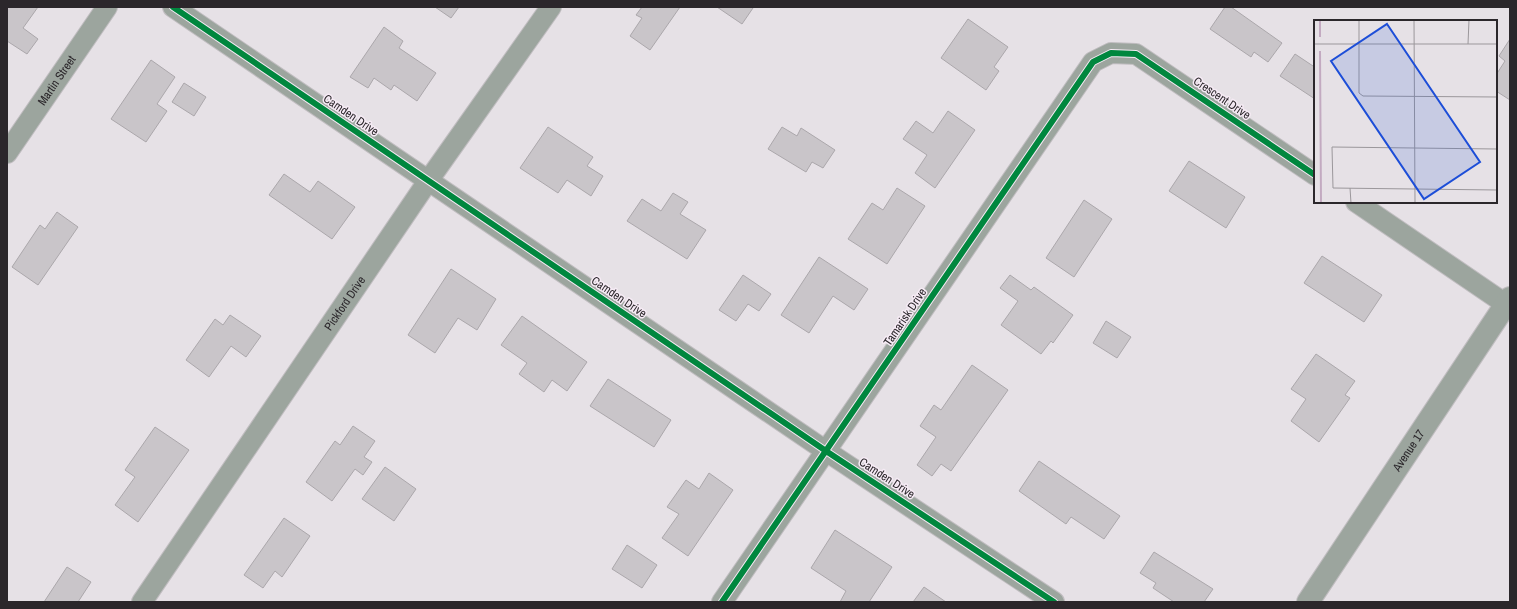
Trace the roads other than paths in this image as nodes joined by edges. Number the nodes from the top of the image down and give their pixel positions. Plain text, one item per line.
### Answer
1 (107, 7) edge
2 (173, 7) edge
3 (551, 7) edge
4 (1111, 53) joint
5 (7, 153) edge
6 (1314, 173) edge
7 (428, 181) junction
8 (1358, 203) edge
9 (1509, 303) edge
10 (826, 451) junction
11 (142, 602) edge
12 (722, 602) edge
13 (1054, 602) edge
14 (1308, 602) edge

1 - 5 street, Martin Street
2 - 7 street, Camden Drive
3 - 7 street, Pickford Drive
4 - 6 street, Crescent Drive
4 - 10 street, Tamarisk Drive
7 - 10 street, Camden Drive
7 - 11 street, Pickford Drive
8 - 9 street
9 - 14 street, Avenue 17
10 - 12 street, Tamarisk Drive
10 - 13 street, Camden Drive

